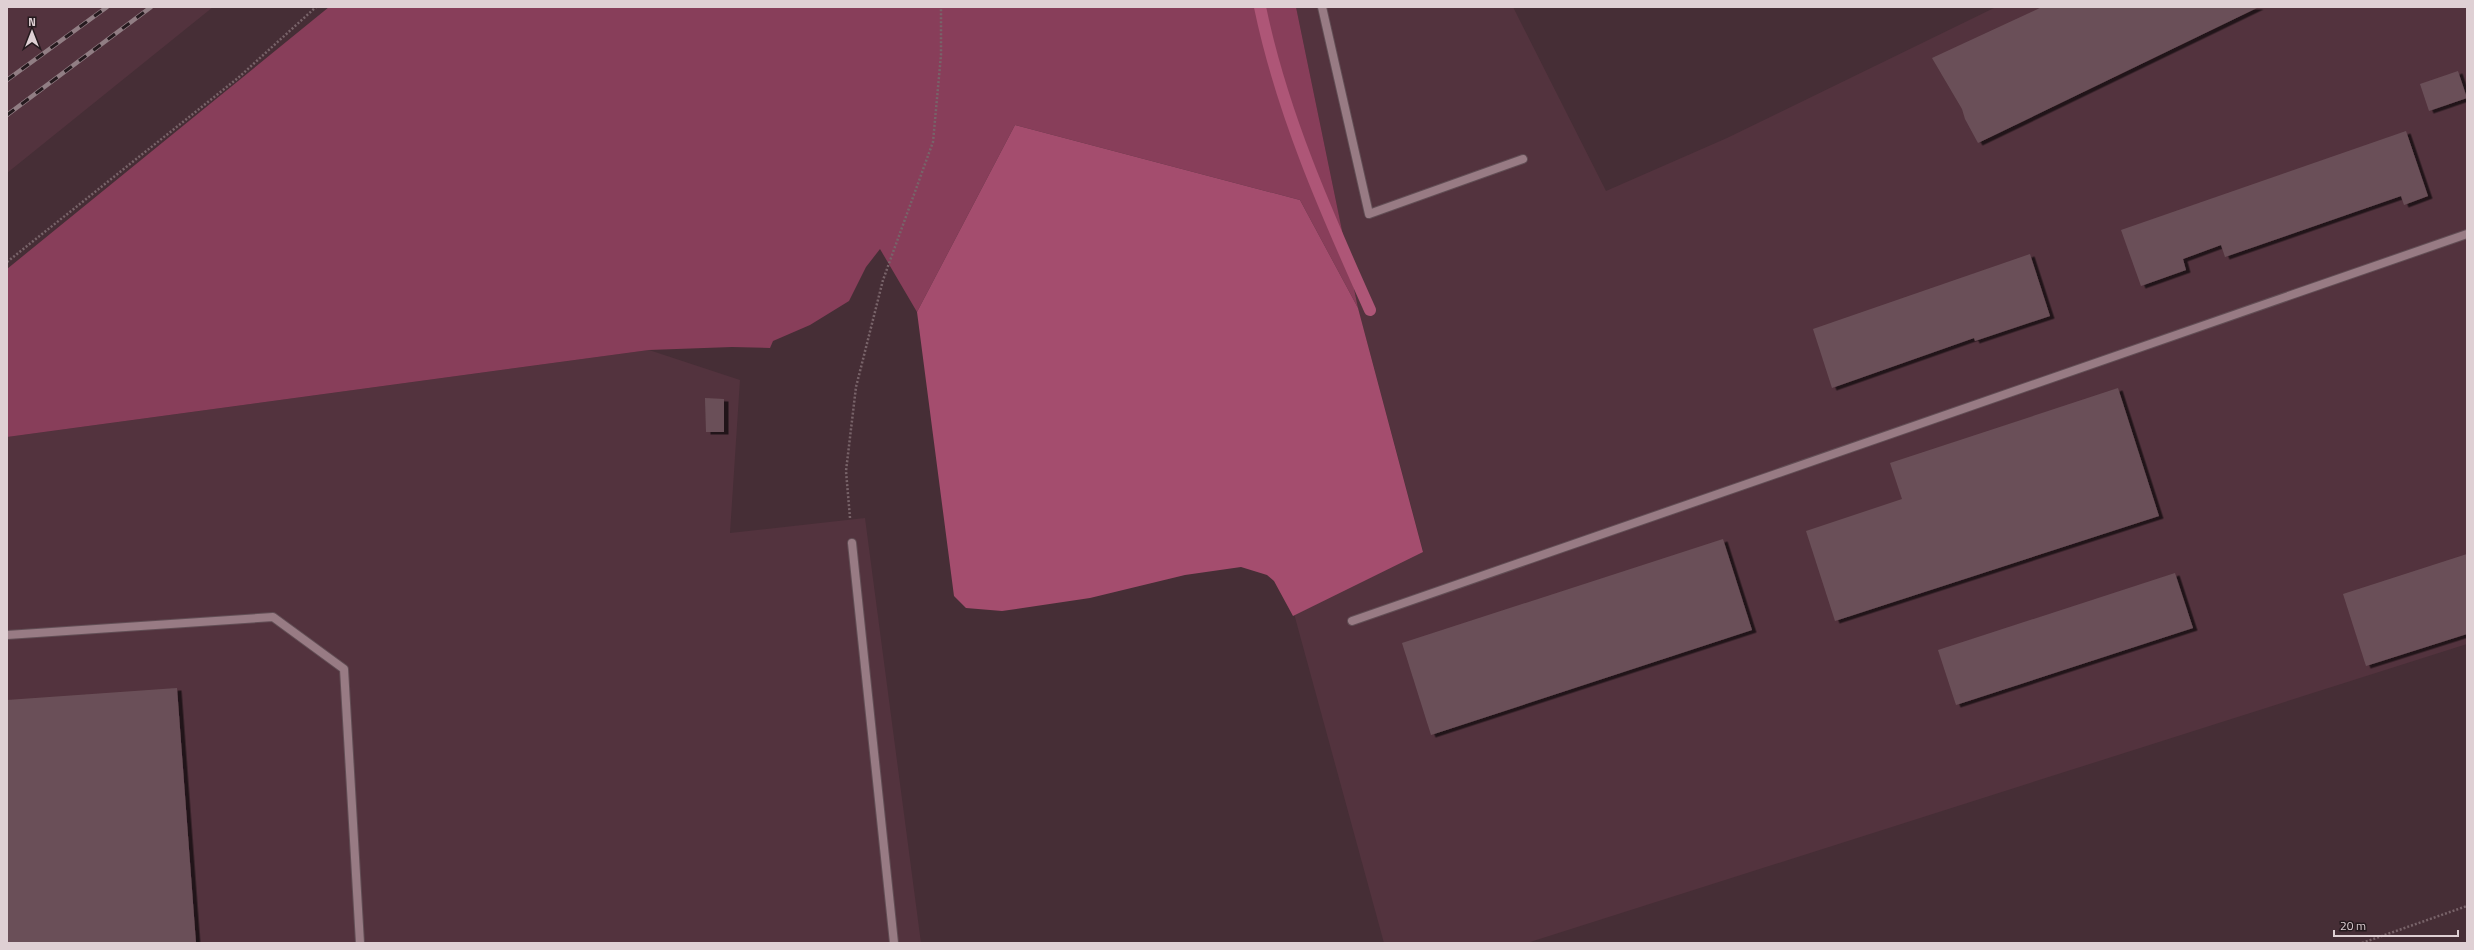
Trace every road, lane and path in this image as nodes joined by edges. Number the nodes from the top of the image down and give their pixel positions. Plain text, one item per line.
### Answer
1 (316, 7) edge
2 (941, 7) edge
3 (1322, 7) edge
4 (1523, 159) dead end
5 (2467, 234) edge
6 (7, 262) edge
7 (852, 542) joint
8 (1352, 621) dead end
9 (7, 635) edge
10 (2467, 906) edge
11 (360, 943) edge
12 (894, 943) edge
13 (2362, 943) edge

1 - 6 path
2 - 7 path
3 - 4 lane
5 - 8 lane
7 - 12 lane
9 - 11 lane
10 - 13 path

